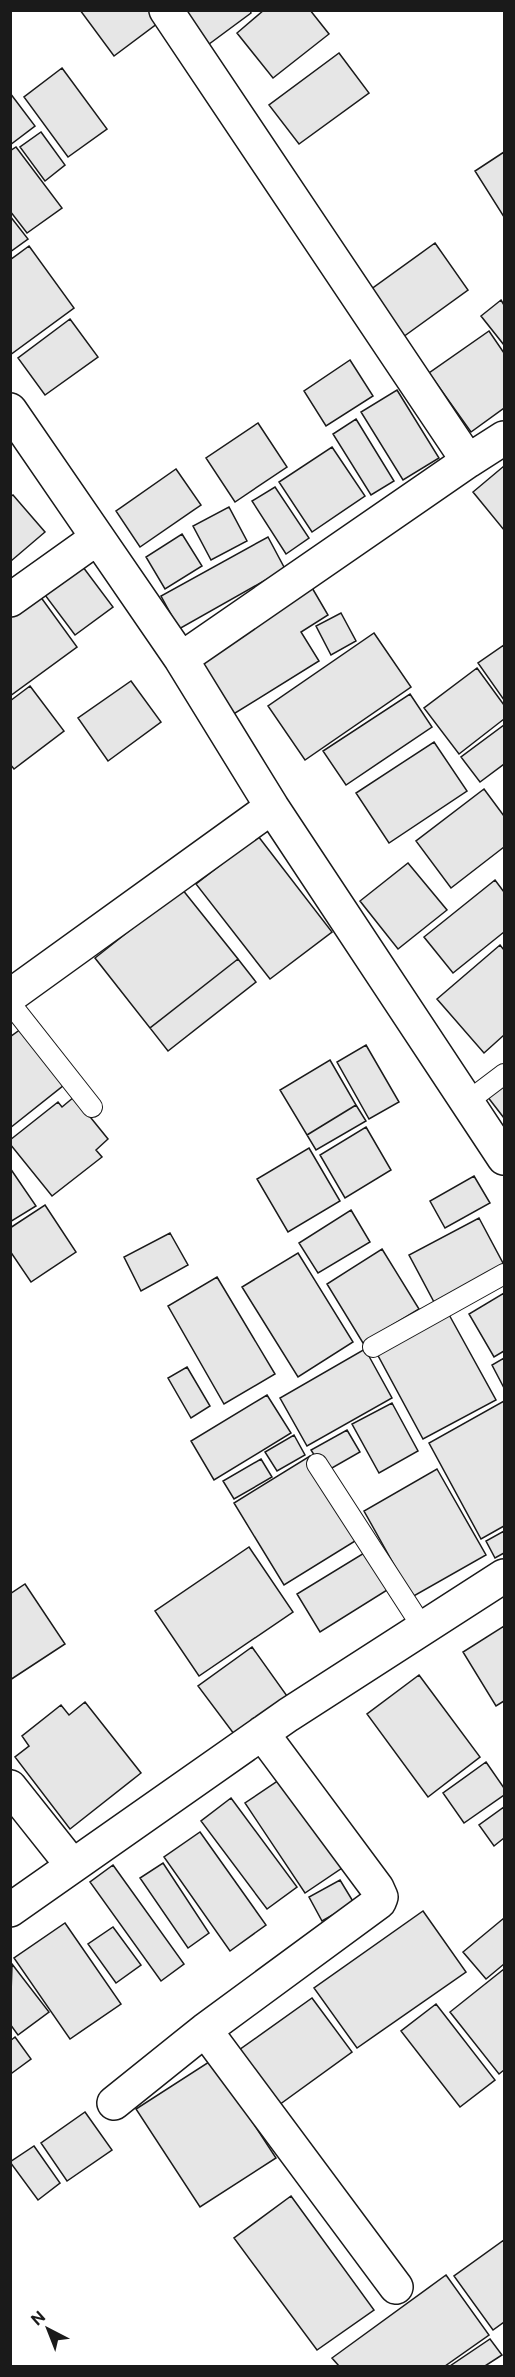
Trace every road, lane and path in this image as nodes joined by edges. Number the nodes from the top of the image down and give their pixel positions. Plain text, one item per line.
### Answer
1 (166, 10) edge
2 (10, 410) edge
3 (504, 438) edge
4 (468, 461) junction
5 (97, 538) junction
6 (10, 600) edge
7 (180, 659) junction
8 (272, 807) junction
9 (10, 996) edge
10 (10, 1003) edge
11 (504, 1074) edge
12 (467, 1102) junction
13 (92, 1107) dead end
14 (504, 1158) edge
15 (504, 1274) edge
16 (372, 1347) dead end
17 (317, 1464) dead end
18 (504, 1576) edge
19 (423, 1628) junction
20 (262, 1733) junction
21 (10, 1787) edge
22 (72, 1865) junction
23 (10, 1910) edge
24 (205, 2030) junction
25 (114, 2103) dead end
26 (396, 2287) dead end

1 - 4 street
2 - 5 street
3 - 4 street
4 - 7 street
5 - 6 street
5 - 7 street
7 - 8 street
8 - 9 street
8 - 12 street
10 - 13 lane
11 - 12 lane
12 - 14 street
15 - 16 lane
17 - 19 lane
18 - 19 street
19 - 20 street
20 - 22 street
20 - 24 street
21 - 22 street
22 - 23 street
24 - 25 street
24 - 26 street

